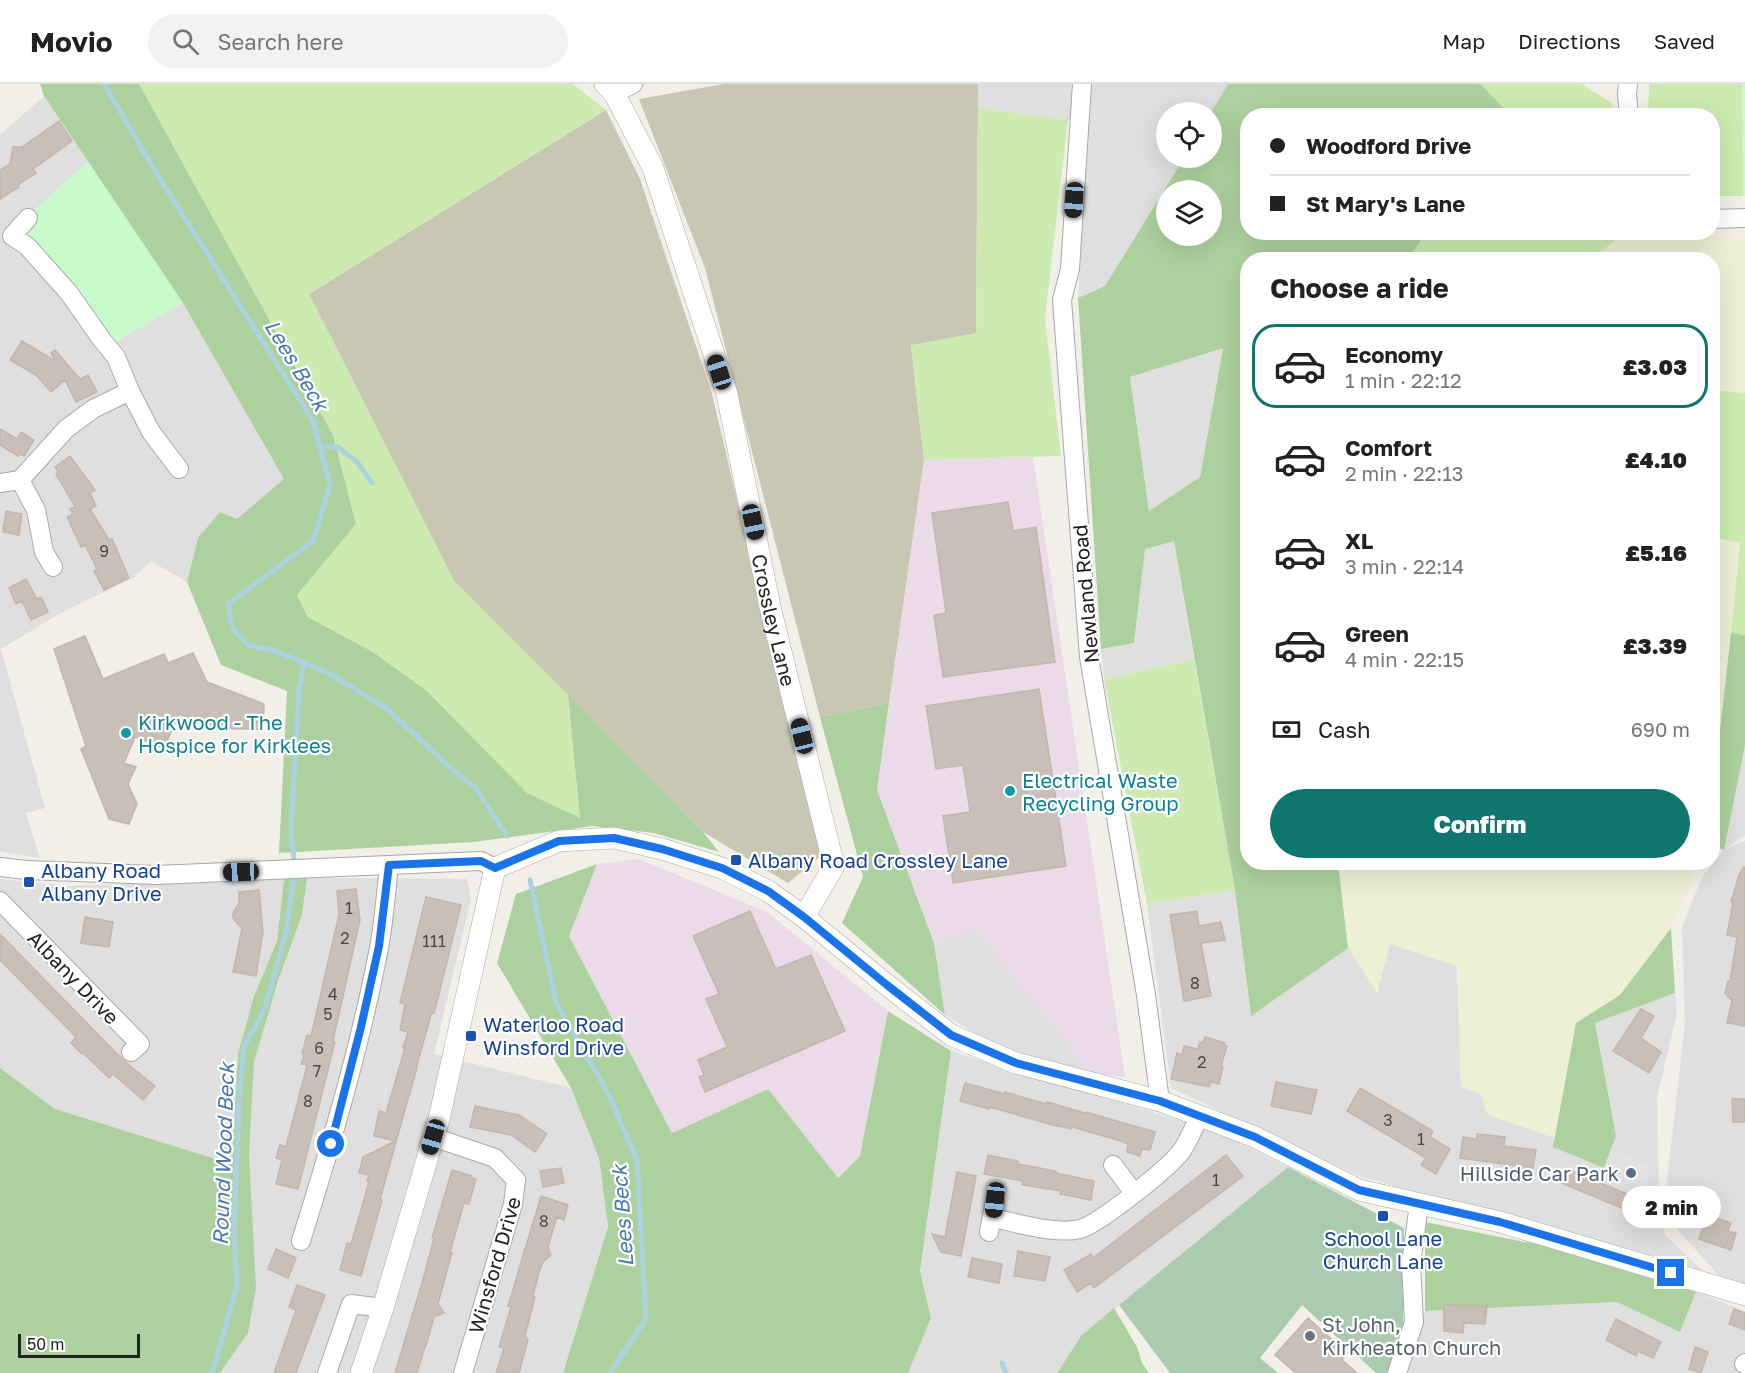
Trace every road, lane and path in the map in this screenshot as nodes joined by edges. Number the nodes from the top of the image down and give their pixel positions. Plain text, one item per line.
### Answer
1 (1082, 84) edge
2 (1628, 84) edge
3 (617, 87) edge
4 (1628, 108) edge
5 (28, 218) dead end
6 (1745, 218) edge
7 (1720, 219) edge
8 (130, 391) junction
9 (179, 470) dead end
10 (20, 480) junction
11 (0, 483) edge
12 (53, 567) dead end
13 (389, 865) junction
14 (0, 867) edge
15 (495, 868) junction
16 (0, 901) edge
17 (804, 917) junction
18 (131, 1052) dead end
19 (1160, 1101) junction
20 (1200, 1116) junction
21 (433, 1137) junction
22 (1113, 1165) dead end
23 (1134, 1193) junction
24 (1419, 1204) junction
25 (992, 1217) dead end
26 (301, 1241) dead end
27 (1744, 1295) edge
28 (383, 1308) junction
29 (327, 1373) edge
30 (361, 1373) edge
31 (463, 1373) edge
32 (1397, 1373) edge

1 - 19 street, Newland Road
2 - 4 street
3 - 17 street, Crossley Lane
5 - 8 street
6 - 7 street
8 - 9 street
8 - 10 street
10 - 11 street
10 - 12 street
13 - 14 street
13 - 15 street
13 - 26 street
15 - 17 street
15 - 21 street
16 - 18 street, Albany Drive
17 - 19 street
19 - 20 street
20 - 23 street
20 - 24 street
21 - 28 street
21 - 31 street, Winsford Drive
22 - 23 street
23 - 25 street
24 - 27 street
24 - 32 street
28 - 29 street
28 - 30 street

